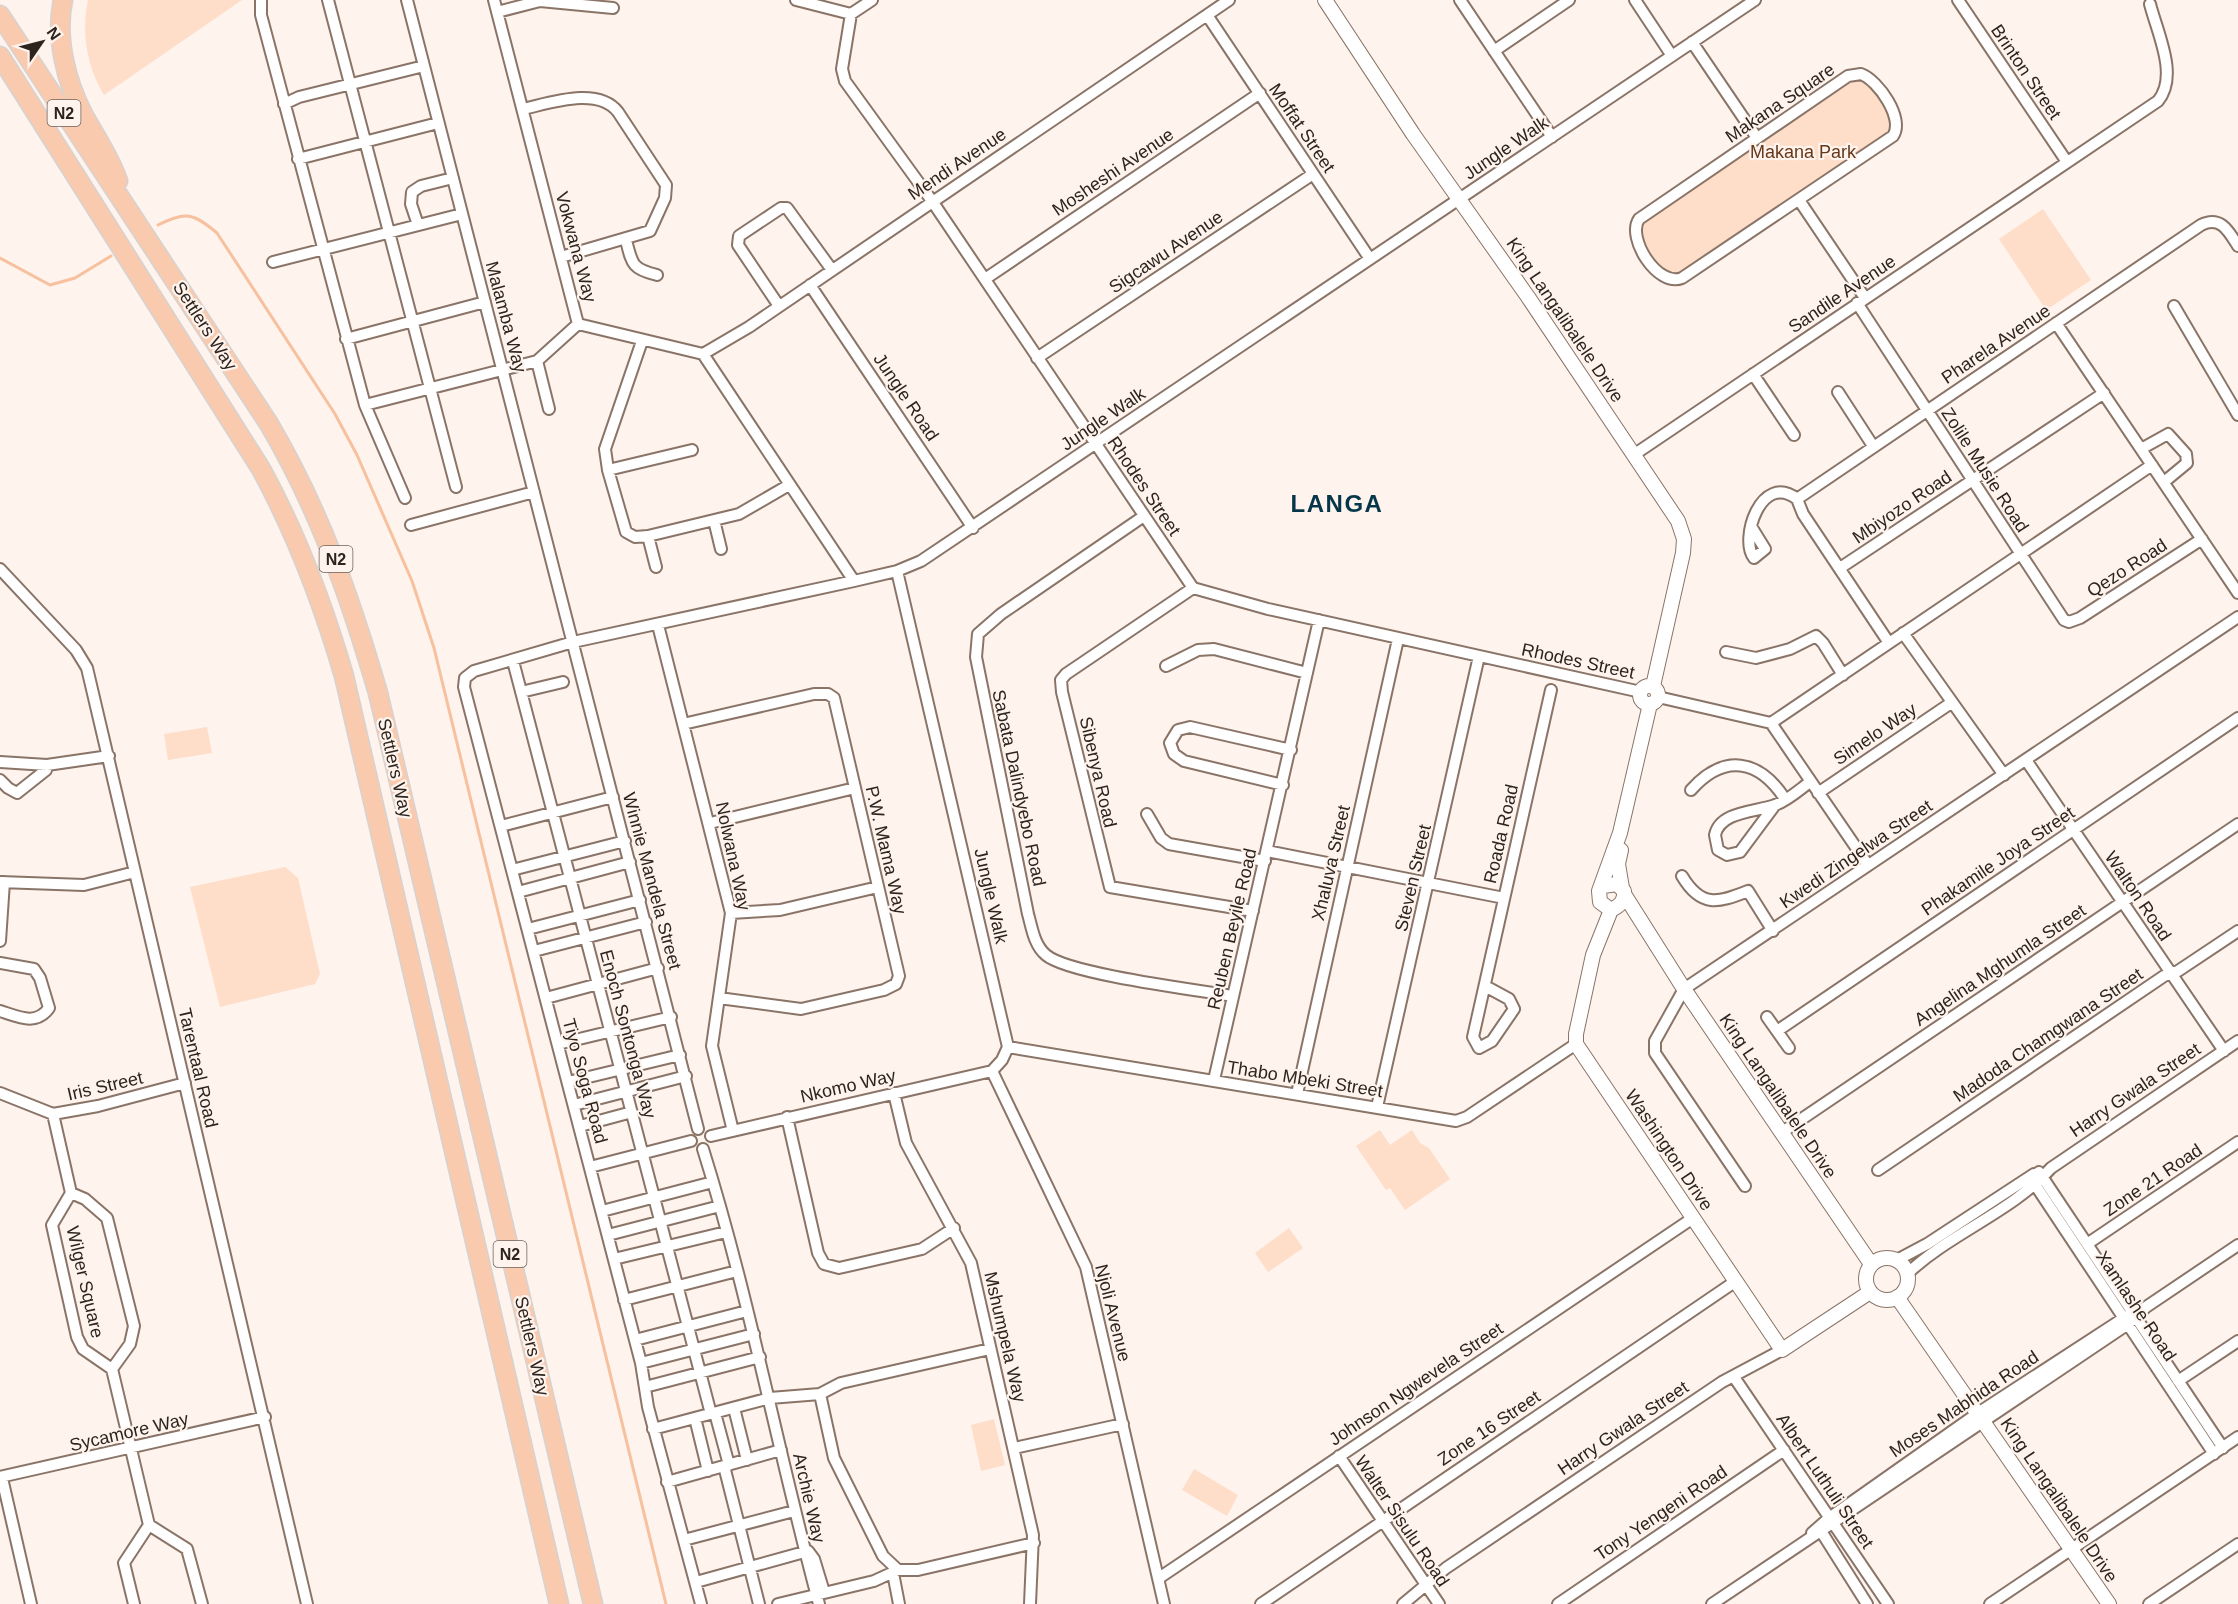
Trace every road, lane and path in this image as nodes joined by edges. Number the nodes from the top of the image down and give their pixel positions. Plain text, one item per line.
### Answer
1 (63, 0) edge
2 (261, 0) edge
3 (328, 0) edge
4 (407, 0) edge
5 (494, 0) edge
6 (796, 0) edge
7 (872, 0) edge
8 (1229, 0) edge
9 (1325, 0) edge
10 (1460, 0) edge
11 (1569, 0) edge
12 (1635, 0) edge
13 (1755, 0) edge
14 (1958, 0) edge
15 (2149, 1) edge
16 (613, 8) dead end
17 (497, 12) junction
18 (851, 14) junction
19 (0, 15) edge
20 (1207, 15) junction
21 (1692, 42) junction
22 (1494, 51) junction
23 (0, 56) edge
24 (1672, 56) junction
25 (424, 66) junction
26 (350, 83) junction
27 (1260, 93) junction
28 (284, 104) junction
29 (523, 109) junction
30 (438, 123) junction
31 (1552, 137) junction
32 (1757, 138) junction
33 (365, 142) junction
34 (298, 159) junction
35 (2067, 162) junction
36 (1313, 174) junction
37 (453, 178) junction
38 (1460, 199) junction
39 (1798, 200) junction
40 (932, 201) junction
41 (124, 206) junction
42 (462, 214) junction
43 (418, 225) junction
44 (389, 233) junction
45 (626, 240) junction
46 (2238, 246) edge
47 (322, 249) junction
48 (561, 257) junction
49 (1370, 260) junction
50 (273, 262) dead end
51 (832, 270) junction
52 (657, 275) dead end
53 (985, 279) junction
54 (810, 285) junction
55 (1861, 301) junction
56 (485, 302) junction
57 (779, 306) junction
58 (2174, 306) dead end
59 (412, 321) junction
60 (2056, 323) junction
61 (578, 324) junction
62 (346, 339) junction
63 (642, 341) junction
64 (703, 354) junction
65 (1038, 358) junction
66 (537, 362) junction
67 (503, 370) junction
68 (1754, 374) junction
69 (430, 388) junction
70 (1838, 392) dead end
71 (2104, 393) junction
72 (365, 405) junction
73 (549, 409) dead end
74 (1926, 410) junction
75 (2238, 415) edge
76 (1794, 435) dead end
77 (1096, 444) junction
78 (1873, 446) junction
79 (2141, 449) junction
80 (692, 450) dead end
81 (1635, 454) junction
82 (2152, 465) junction
83 (608, 470) junction
84 (1972, 480) junction
85 (2164, 482) junction
86 (789, 485) junction
87 (456, 487) dead end
88 (534, 492) junction
89 (405, 498) dead end
90 (1797, 499) junction
91 (1144, 516) junction
92 (714, 520) junction
93 (411, 525) dead end
94 (973, 528) junction
95 (1752, 528) dead end
96 (648, 536) junction
97 (2202, 539) junction
98 (721, 549) dead end
99 (2020, 554) junction
100 (656, 567) dead end
101 (1840, 568) junction
102 (0, 569) edge
103 (897, 571) junction
104 (854, 581) junction
105 (1193, 588) junction
106 (2238, 593) edge
107 (2238, 616) edge
108 (1319, 620) junction
109 (2069, 622) joint
110 (658, 625) junction
111 (1903, 633) junction
112 (1398, 639) junction
113 (573, 642) junction
114 (1889, 643) junction
115 (1726, 652) dead end
116 (1479, 656) junction
117 (513, 662) junction
118 (1166, 666) dead end
119 (1307, 673) junction
120 (1843, 675) junction
121 (563, 682) dead end
122 (1551, 690) dead end
123 (521, 693) junction
124 (1651, 695) junction
125 (1952, 704) junction
126 (2238, 718) edge
127 (1771, 723) junction
128 (683, 724) junction
129 (1291, 750) junction
130 (109, 756) junction
131 (2026, 760) junction
132 (0, 762) edge
133 (47, 765) junction
134 (2004, 775) junction
135 (0, 780) edge
136 (1810, 783) junction
137 (1283, 785) junction
138 (855, 788) junction
139 (1691, 790) dead end
140 (1818, 793) junction
141 (614, 797) junction
142 (1785, 799) junction
143 (1775, 805) junction
144 (553, 813) junction
145 (1147, 814) dead end
146 (710, 823) junction
147 (2238, 824) edge
148 (501, 826) junction
149 (2073, 830) junction
150 (1620, 833) junction
151 (625, 841) junction
152 (565, 856) junction
153 (1266, 856) junction
154 (630, 862) junction
155 (1868, 865) junction
156 (1346, 867) junction
157 (512, 870) junction
158 (135, 872) junction
159 (1682, 876) dead end
160 (570, 878) junction
161 (2, 882) edge
162 (1429, 883) junction
163 (1603, 886) junction
164 (878, 887) junction
165 (1623, 891) junction
166 (518, 892) junction
167 (1504, 897) junction
168 (640, 900) junction
169 (2122, 902) junction
170 (1609, 907) junction
171 (1253, 911) junction
172 (731, 913) junction
173 (580, 915) junction
174 (646, 922) junction
175 (528, 929) junction
176 (1773, 930) junction
177 (2238, 931) edge
178 (586, 937) junction
179 (0, 941) edge
180 (1656, 948) junction
181 (534, 951) junction
182 (0, 963) edge
183 (658, 968) junction
184 (2171, 974) junction
185 (598, 984) junction
186 (1485, 986) junction
187 (1684, 989) junction
188 (1233, 996) junction
189 (546, 998) junction
190 (718, 998) junction
191 (1, 1015) edge
192 (671, 1017) junction
193 (1767, 1017) dead end
194 (1777, 1031) junction
195 (610, 1032) junction
196 (2238, 1041) edge
197 (558, 1044) junction
198 (1576, 1044) junction
199 (1008, 1047) junction
200 (1789, 1048) dead end
201 (2224, 1051) junction
202 (680, 1055) junction
203 (620, 1069) junction
204 (992, 1071) junction
205 (686, 1076) junction
206 (1214, 1080) junction
207 (568, 1082) junction
208 (185, 1083) junction
209 (626, 1091) junction
210 (0, 1093) edge
211 (894, 1093) junction
212 (1296, 1094) junction
213 (574, 1105) junction
214 (1377, 1107) junction
215 (632, 1112) junction
216 (53, 1114) junction
217 (787, 1117) junction
218 (580, 1126) junction
219 (698, 1129) junction
220 (733, 1131) junction
221 (1781, 1133) junction
222 (711, 1136) junction
223 (691, 1141) junction
224 (2238, 1142) edge
225 (703, 1149) junction
226 (642, 1154) junction
227 (590, 1167) junction
228 (1878, 1170) dead end
229 (2036, 1178) junction
230 (713, 1182) junction
231 (1745, 1186) dead end
232 (71, 1193) junction
233 (654, 1197) junction
234 (720, 1206) junction
235 (602, 1211) junction
236 (1693, 1218) junction
237 (660, 1221) junction
238 (954, 1228) junction
239 (726, 1232) junction
240 (608, 1235) junction
241 (2087, 1244) junction
242 (2238, 1245) edge
243 (667, 1246) junction
244 (614, 1259) junction
245 (1897, 1260) junction
246 (1871, 1264) junction
247 (737, 1271) junction
248 (1907, 1274) junction
249 (1736, 1281) junction
250 (677, 1286) junction
251 (1870, 1292) junction
252 (1897, 1297) junction
253 (624, 1300) junction
254 (747, 1311) junction
255 (2130, 1318) junction
256 (688, 1326) junction
257 (754, 1334) junction
258 (635, 1340) junction
259 (2238, 1341) edge
260 (694, 1349) junction
261 (990, 1349) junction
262 (1782, 1350) junction
263 (760, 1357) junction
264 (641, 1363) junction
265 (112, 1369) junction
266 (700, 1372) junction
267 (1734, 1377) junction
268 (2178, 1381) junction
269 (645, 1387) junction
270 (820, 1394) junction
271 (770, 1398) junction
272 (734, 1408) junction
273 (713, 1413) junction
274 (265, 1417) junction
275 (1981, 1417) junction
276 (695, 1418) junction
277 (1123, 1424) junction
278 (653, 1429) junction
279 (2238, 1437) edge
280 (1014, 1448) junction
281 (131, 1449) junction
282 (781, 1450) junction
283 (1784, 1450) junction
284 (2218, 1451) junction
285 (1339, 1456) junction
286 (747, 1460) junction
287 (727, 1466) junction
288 (708, 1471) junction
289 (1, 1478) edge
290 (667, 1482) junction
291 (794, 1511) junction
292 (1382, 1521) junction
293 (1831, 1521) junction
294 (149, 1525) junction
295 (739, 1525) junction
296 (1820, 1530) junction
297 (684, 1540) junction
298 (1034, 1543) junction
299 (2238, 1544) edge
300 (2070, 1550) junction
301 (805, 1551) junction
302 (749, 1568) junction
303 (895, 1572) junction
304 (1159, 1578) junction
305 (696, 1582) junction
306 (1426, 1586) junction
307 (820, 1597) edge
308 (1863, 1602) edge
309 (28, 1603) edge
310 (134, 1604) edge
311 (201, 1604) edge
312 (307, 1604) edge
313 (559, 1604) edge
314 (593, 1604) edge
315 (701, 1604) edge
316 (759, 1604) edge
317 (778, 1604) edge
318 (899, 1604) edge
319 (1030, 1604) edge
320 (1164, 1604) edge
321 (1262, 1604) edge
322 (1403, 1604) edge
323 (1438, 1604) edge
324 (1558, 1604) edge
325 (1712, 1604) edge
326 (1888, 1604) edge
327 (1990, 1604) edge
328 (2109, 1604) edge
329 (2149, 1604) edge

1 - 41 highway
2 - 28 street
3 - 26 street
4 - 25 street, Malamba Way
5 - 17 street, Vokwana Way
6 - 18 street
7 - 18 street
8 - 20 street, Mendi Avenue
9 - 38 street, King Langalibalele Drive
10 - 22 street
11 - 22 street
12 - 24 street
13 - 21 street, Jungle Walk
14 - 35 street, Brinton Street
15 - 35 street, Sandile Avenue
16 - 17 street
17 - 29 street, Vokwana Way
18 - 40 street, Rhodes Street
19 - 41 highway, Settlers Way / N2
20 - 27 street, Moffat Street
20 - 40 street, Mendi Avenue
21 - 24 street, Jungle Walk
21 - 32 street
22 - 31 street
23 - 313 highway, Settlers Way / N2
24 - 31 street, Jungle Walk
25 - 26 street
25 - 30 street, Malamba Way
26 - 28 street
26 - 33 street
27 - 36 street, Moffat Street
27 - 53 street, Mosheshi Avenue
28 - 34 street
29 - 45 street
29 - 48 street, Vokwana Way
30 - 33 street
30 - 37 street, Malamba Way
31 - 38 street, Jungle Walk
32 - 39 street, Makana Square
32 - 39 street, Makana Square
33 - 34 street
33 - 44 street
34 - 47 street
35 - 55 street, Sandile Avenue
36 - 49 street, Moffat Street
36 - 65 street, Sigcawu Avenue
37 - 42 street, Malamba Way
37 - 43 street
38 - 49 street, Jungle Walk
38 - 81 street, King Langalibalele Drive
39 - 55 street, Zolile Musie Road
40 - 51 street, Mendi Avenue
40 - 53 street, Rhodes Street
41 - 314 highway, Settlers Way / N2
42 - 43 street
42 - 56 street, Malamba Way
43 - 44 street
44 - 47 street
44 - 59 street
45 - 48 street
45 - 52 street
46 - 60 street, Pharela Avenue
47 - 50 street
47 - 62 street
48 - 61 street, Vokwana Way
49 - 77 street, Jungle Walk
51 - 54 street, Mendi Avenue
51 - 57 street
53 - 65 street, Rhodes Street
54 - 57 street, Mendi Avenue
54 - 94 street, Jungle Road
55 - 68 street, Sandile Avenue
55 - 74 street, Zolile Musie Road
56 - 59 street
56 - 67 street, Malamba Way
57 - 64 street, Mendi Avenue
58 - 75 street
59 - 62 street
59 - 69 street
60 - 71 street
60 - 74 street, Pharela Avenue
61 - 63 street, Vokwana Way
61 - 66 street
62 - 72 street
63 - 64 street, Vokwana Way
63 - 83 street
64 - 86 street
65 - 77 street, Rhodes Street
66 - 67 street
66 - 73 street
67 - 69 street
67 - 88 street, Malamba Way
68 - 76 street
68 - 81 street, Sandile Avenue
69 - 72 street
69 - 87 street
70 - 78 street
71 - 79 street
71 - 84 street, Mbiyozo Road
72 - 89 street
74 - 78 street, Pharela Avenue
74 - 84 street, Zolile Musie Road
77 - 91 street, Rhodes Street
77 - 94 street, Jungle Walk
78 - 90 street, Pharela Avenue
79 - 82 street
79 - 85 street
80 - 83 street
81 - 124 street, King Langalibalele Drive
82 - 85 street
82 - 99 street
83 - 96 street
84 - 99 street, Zolile Musie Road
84 - 101 street, Mbiyozo Road
85 - 97 street
86 - 92 street
86 - 104 street
88 - 93 street
88 - 113 street, Malamba Way
90 - 95 street
90 - 101 street
91 - 105 street, Rhodes Street
91 - 188 street, Sabata Dalindyebo Road
92 - 96 street
92 - 98 street
94 - 103 street, Jungle Walk
96 - 100 street
97 - 106 street
97 - 109 street, Qezo Road
99 - 109 street, Zolile Musie Road
99 - 111 street
101 - 114 street
102 - 130 street, Tarentaal Road
103 - 104 street
103 - 199 street, Jungle Walk
104 - 110 street
105 - 108 street, Rhodes Street
105 - 171 street, Sibenya Road
107 - 131 street, Kwedi Zingelwa Street
108 - 112 street, Rhodes Street
108 - 119 street, Reuben Beyile Road
110 - 113 street
110 - 128 street, Nolwana Way
111 - 114 street
111 - 125 street
112 - 116 street, Rhodes Street
112 - 156 street, Xhaluva Street
113 - 117 street, Tiyo Soga Road
113 - 141 street, Winnie Mandela Street
114 - 120 street
115 - 120 street
116 - 124 street, Rhodes Street
116 - 162 street, Steven Street
117 - 123 street, Enoch Sontonga Way
117 - 148 street, Tiyo Soga Road
118 - 119 street
119 - 129 street, Reuben Beyile Road
120 - 127 street
121 - 123 street
122 - 167 street, Roada Road
123 - 144 street, Enoch Sontonga Way
124 - 127 street, Rhodes Street
124 - 150 street, King Langalibalele Drive
125 - 134 street
125 - 140 street, Simelo Way
126 - 149 street, Phakamile Joya Street
127 - 136 street
128 - 138 street, P.W. Mama Way
128 - 146 street, Nolwana Way
129 - 137 street, Reuben Beyile Road
129 - 137 street
130 - 133 street
130 - 158 street, Tarentaal Road
131 - 134 street, Kwedi Zingelwa Street
131 - 149 street, Walton Road
132 - 133 street
133 - 135 street
134 - 155 street, Kwedi Zingelwa Street
136 - 140 street
136 - 142 street
137 - 153 street, Reuben Beyile Road
138 - 146 street
138 - 164 street, P.W. Mama Way
139 - 142 street
140 - 155 street
141 - 144 street
141 - 151 street, Winnie Mandela Street
142 - 143 street
143 - 143 street
144 - 148 street
144 - 152 street, Enoch Sontonga Way
145 - 153 street
146 - 172 street, Nolwana Way
147 - 169 street, Angelina Mghumla Street
148 - 157 street, Tiyo Soga Road
149 - 169 street, Walton Road
149 - 194 street, Phakamile Joya Street
150 - 163 street, King Langalibalele Drive
150 - 165 street, King Langalibalele Drive
151 - 152 street
151 - 154 street, Winnie Mandela Street
152 - 157 street
152 - 160 street, Enoch Sontonga Way
153 - 156 street
153 - 171 street, Reuben Beyile Road
154 - 160 street
154 - 168 street, Winnie Mandela Street
155 - 176 street, Kwedi Zingelwa Street
156 - 162 street
156 - 212 street, Xhaluva Street
157 - 166 street, Tiyo Soga Road
158 - 161 street
158 - 208 street, Tarentaal Road
159 - 176 street
160 - 166 street
160 - 173 street, Enoch Sontonga Way
161 - 179 street
162 - 167 street
162 - 214 street, Steven Street
163 - 165 street
163 - 170 street, King Langalibalele Drive
164 - 172 street
164 - 190 street, P.W. Mama Way
165 - 170 street
165 - 180 street, King Langalibalele Drive
166 - 175 street, Tiyo Soga Road
167 - 186 street, Roada Road
168 - 173 street
168 - 174 street, Winnie Mandela Street
169 - 184 street, Walton Road
169 - 221 street, Angelina Mghumla Street
170 - 180 street, King Langalibalele Drive
170 - 198 street
171 - 188 street, Reuben Beyile Road
172 - 190 street, Nolwana Way
173 - 175 street
173 - 178 street, Enoch Sontonga Way
174 - 178 street
174 - 183 street, Winnie Mandela Street
175 - 181 street, Tiyo Soga Road
176 - 187 street, Kwedi Zingelwa Street
177 - 184 street, Madoda Chamgwana Street
178 - 181 street
178 - 185 street, Enoch Sontonga Way
180 - 187 street, King Langalibalele Drive
181 - 189 street, Tiyo Soga Road
182 - 191 street
183 - 185 street
183 - 192 street, Winnie Mandela Street
184 - 201 street, Walton Road
184 - 228 street, Madoda Chamgwana Street
185 - 189 street
185 - 195 street, Enoch Sontonga Way
186 - 186 street, Roada Road
187 - 221 street, King Langalibalele Drive
187 - 231 street, Kwedi Zingelwa Street
188 - 206 street, Reuben Beyile Road
189 - 197 street, Tiyo Soga Road
190 - 220 street, Nolwana Way
192 - 195 street
192 - 202 street, Winnie Mandela Street
193 - 194 street
194 - 200 street
195 - 197 street
195 - 203 street, Enoch Sontonga Way
196 - 201 street, Harry Gwala Street
197 - 207 street, Tiyo Soga Road
198 - 214 street, Thabo Mbeki Street
198 - 236 street, Washington Drive
199 - 204 street
199 - 206 street, Thabo Mbeki Street
201 - 229 street, Harry Gwala Street
202 - 203 street
202 - 205 street, Winnie Mandela Street
203 - 207 street
203 - 209 street, Enoch Sontonga Way
204 - 211 street, Nkomo Way
204 - 277 street, Njoli Avenue
205 - 209 street
205 - 219 street, Winnie Mandela Street
206 - 212 street, Thabo Mbeki Street
207 - 213 street, Tiyo Soga Road
208 - 216 street, Iris Street
208 - 274 street, Tarentaal Road
209 - 213 street
209 - 215 street, Enoch Sontonga Way
210 - 216 street, Iris Street
211 - 217 street, Nkomo Way
211 - 238 street, Mshumpela Way
212 - 214 street, Thabo Mbeki Street
213 - 218 street, Tiyo Soga Road
215 - 218 street
215 - 226 street, Enoch Sontonga Way
216 - 232 street
217 - 220 street, Nkomo Way
217 - 238 street
218 - 227 street, Tiyo Soga Road
219 - 222 street
219 - 223 street
220 - 222 street, Nkomo Way
221 - 246 street, King Langalibalele Drive
222 - 225 street
223 - 225 street
223 - 226 street
224 - 241 street, Zone 21 Road
225 - 230 street
226 - 227 street
226 - 233 street, Enoch Sontonga Way
227 - 235 street, Tiyo Soga Road
229 - 241 street, Xamlashe Road
229 - 245 street, Harry Gwala Street
229 - 248 street, Harry Gwala Street
229 - 255 street, Xamlashe Road
230 - 233 street
230 - 234 street
232 - 265 street, Wilger Square
232 - 265 street, Wilger Square
233 - 235 street
233 - 237 street, Enoch Sontonga Way
234 - 237 street
234 - 239 street
235 - 240 street, Tiyo Soga Road
236 - 249 street, Washington Drive
236 - 285 street, Johnson Ngwevela Street
237 - 240 street
237 - 243 street, Enoch Sontonga Way
238 - 261 street, Mshumpela Way
239 - 243 street
239 - 247 street
240 - 244 street, Tiyo Soga Road
241 - 255 street, Xamlashe Road
242 - 255 street, Moses Mabhida Road
243 - 244 street
243 - 250 street, Enoch Sontonga Way
244 - 253 street, Tiyo Soga Road
245 - 246 street
245 - 248 street
246 - 251 street
247 - 250 street
247 - 254 street
248 - 252 street
249 - 262 street, Washington Drive
249 - 292 street, Zone 16 Street
250 - 253 street
250 - 256 street, Enoch Sontonga Way
251 - 252 street
251 - 262 street, Harry Gwala Street
252 - 275 street, King Langalibalele Drive
253 - 258 street, Tiyo Soga Road
254 - 256 street
254 - 257 street
255 - 268 street, Xamlashe Road
255 - 275 street, Moses Mabhida Road
255 - 284 street, Xamlashe Road
256 - 258 street
256 - 260 street, Enoch Sontonga Way
257 - 260 street
257 - 263 street
258 - 264 street, Tiyo Soga Road
259 - 268 street
260 - 264 street
260 - 266 street, Enoch Sontonga Way
261 - 270 street
261 - 280 street, Mshumpela Way
262 - 267 street, Harry Gwala Street
263 - 266 street
263 - 271 street
264 - 269 street, Tiyo Soga Road
265 - 281 street
266 - 269 street
266 - 273 street, Enoch Sontonga Way
267 - 283 street, Albert Luthuli Street
267 - 306 street, Harry Gwala Street
268 - 284 street, Xamlashe Road
269 - 278 street, Tiyo Soga Road
270 - 271 street
270 - 303 street
271 - 272 street
271 - 282 street, Archie Way
272 - 273 street
272 - 286 street
273 - 276 street
273 - 287 street, Enoch Sontonga Way
274 - 281 street, Sycamore Way
274 - 312 street, Tarentaal Road
275 - 293 street, Moses Mabhida Road
275 - 300 street, King Langalibalele Drive
276 - 278 street
276 - 288 street
277 - 280 street
277 - 304 street, Njoli Avenue
278 - 290 street, Tiyo Soga Road
279 - 284 street
280 - 298 street, Mshumpela Way
281 - 289 street, Sycamore Way
281 - 294 street
282 - 286 street
282 - 291 street, Archie Way
283 - 293 street, Albert Luthuli Street
283 - 324 street, Tony Yengeni Road
284 - 300 street
285 - 292 street, Walter Sisulu Road
285 - 304 street, Johnson Ngwevela Street
286 - 287 street
287 - 288 street
287 - 295 street, Enoch Sontonga Way
288 - 290 street
289 - 309 street
290 - 297 street, Tiyo Soga Road
291 - 295 street
291 - 301 street, Archie Way
292 - 306 street, Walter Sisulu Road
292 - 321 street, Zone 16 Street
293 - 296 street, Moses Mabhida Road
293 - 326 street, Albert Luthuli Street
294 - 310 street
294 - 311 street
295 - 297 street
295 - 302 street, Enoch Sontonga Way
296 - 308 street, Albert Luthuli Street
296 - 325 street, Moses Mabhida Road
297 - 305 street, Tiyo Soga Road
298 - 303 street
298 - 319 street, Mshumpela Way
299 - 329 street
300 - 327 street
300 - 328 street, King Langalibalele Drive
301 - 302 street
301 - 307 street, Archie Way
302 - 305 street
302 - 316 street, Enoch Sontonga Way
303 - 307 street
303 - 318 street
304 - 320 street, Njoli Avenue
305 - 315 street, Tiyo Soga Road
306 - 322 street, Harry Gwala Street
306 - 323 street, Walter Sisulu Road
307 - 317 street

